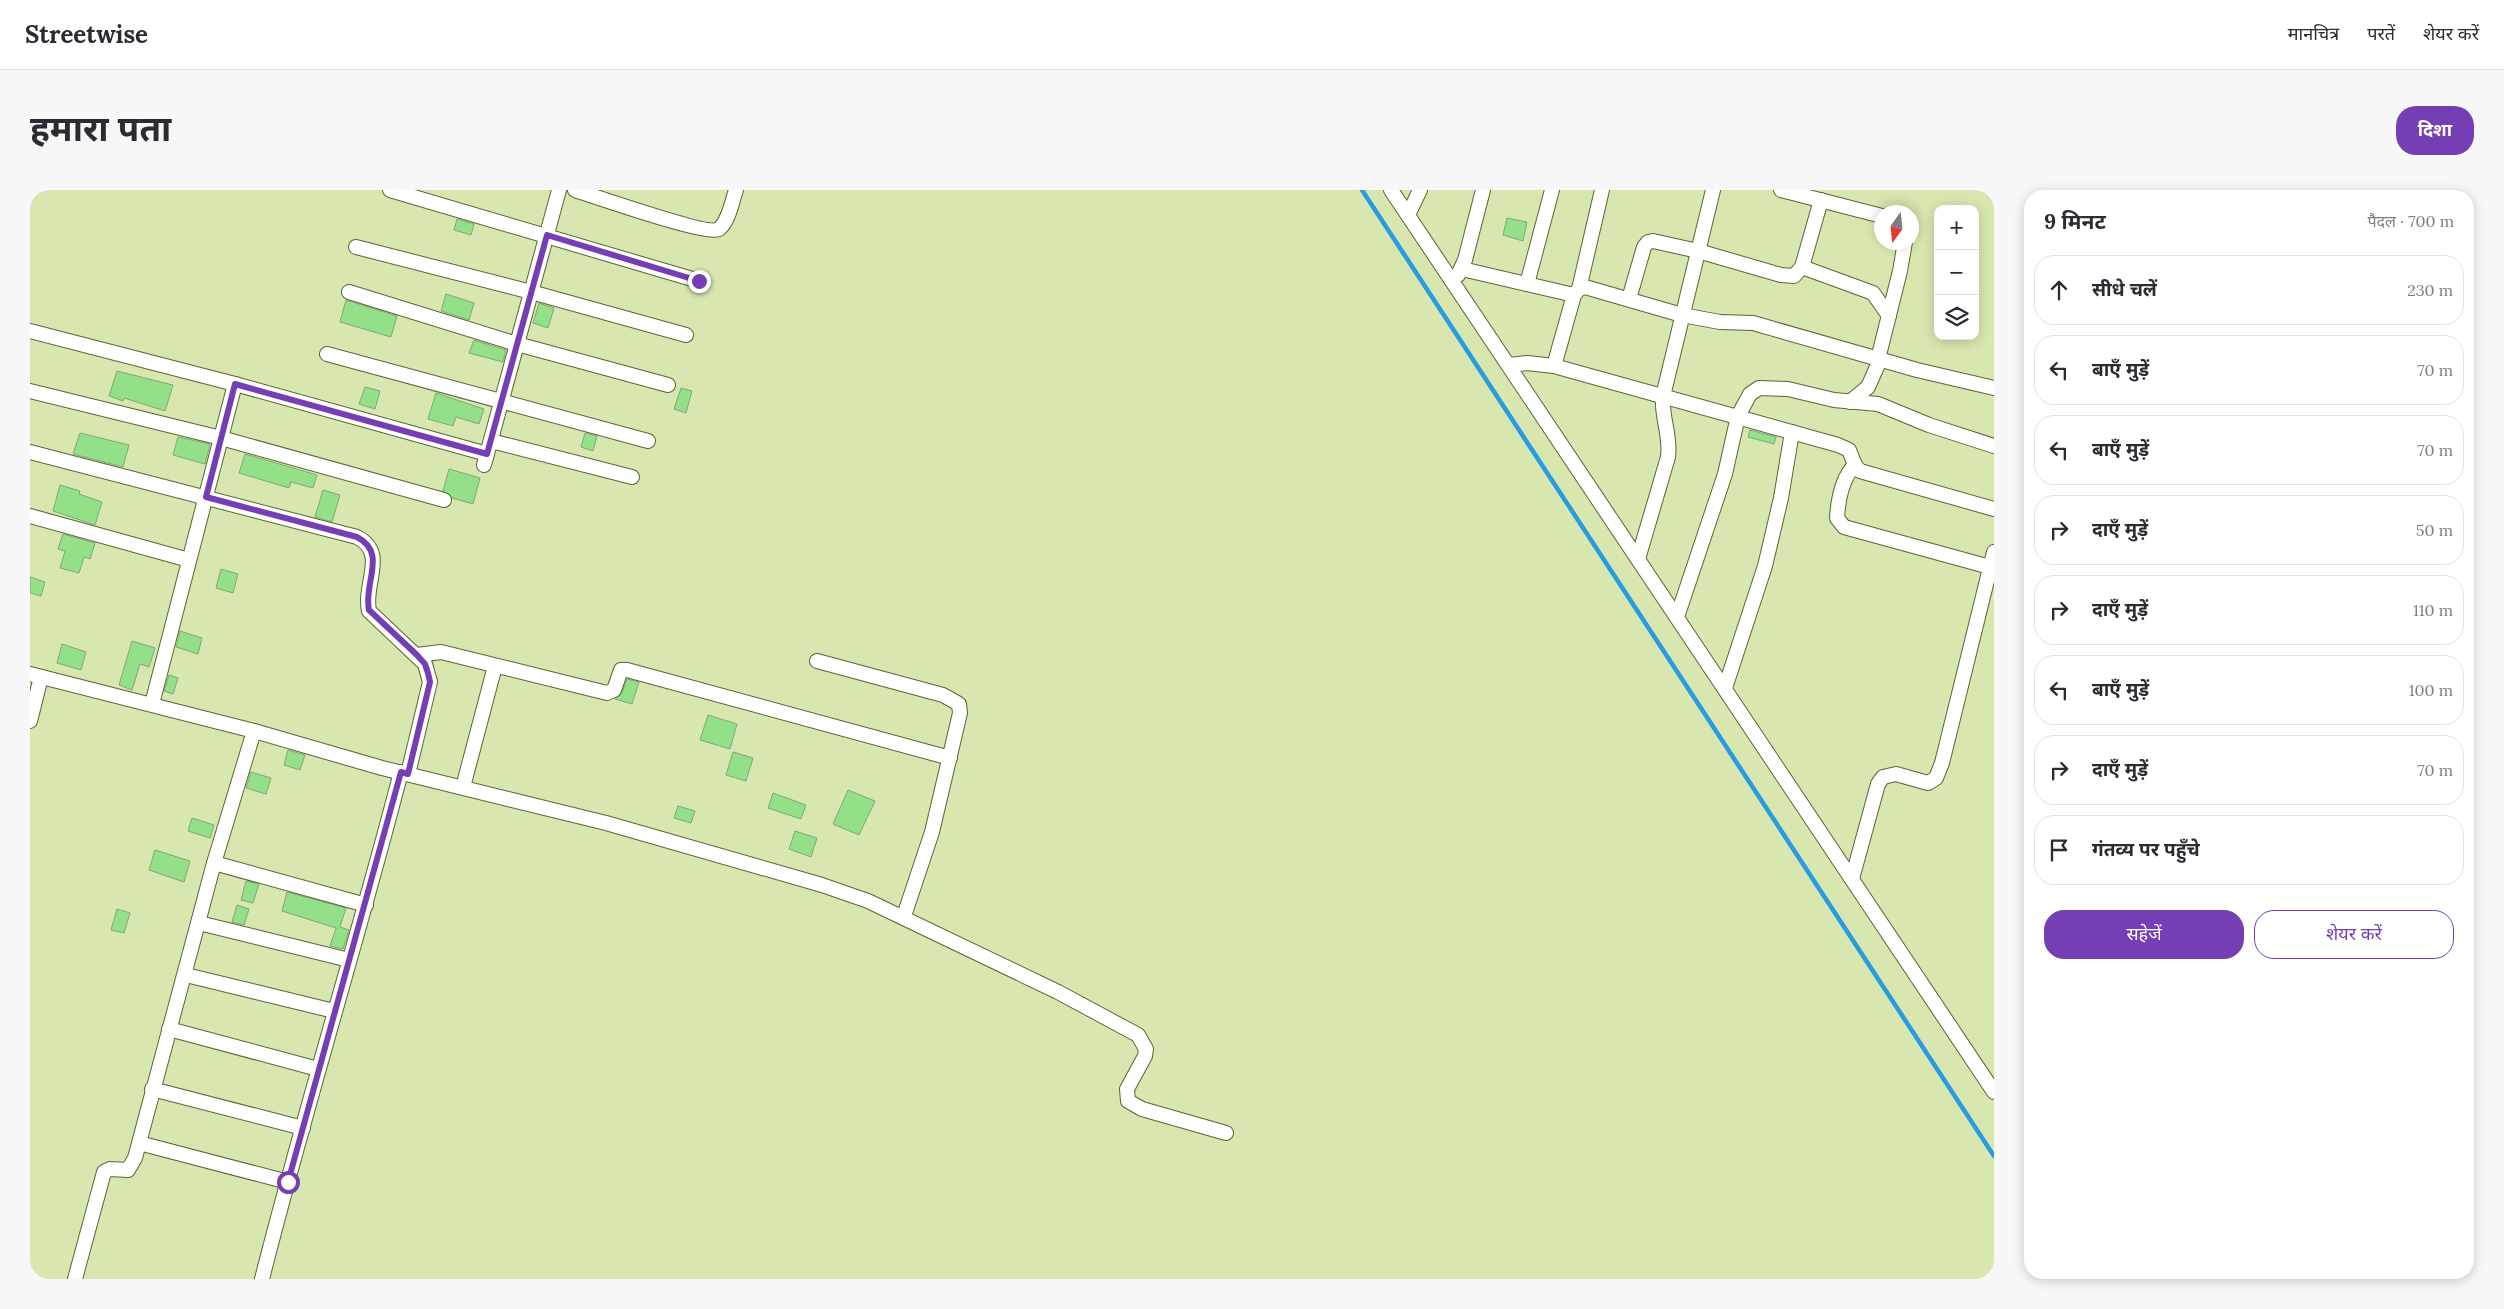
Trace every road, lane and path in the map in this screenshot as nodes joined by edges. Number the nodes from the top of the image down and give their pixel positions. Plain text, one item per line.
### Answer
1 (390, 190) edge
2 (559, 190) edge
3 (575, 190) edge
4 (1391, 190) edge
5 (1420, 190) edge
6 (1483, 190) edge
7 (1552, 190) edge
8 (1602, 190) edge
9 (1713, 190) edge
10 (1781, 190) edge
11 (733, 191) edge
12 (1821, 200) junction
13 (1874, 214) edge
14 (1408, 215) junction
15 (547, 235) junction
16 (356, 247) dead end
17 (1903, 250) edge
18 (1698, 251) junction
19 (1802, 267) junction
20 (1462, 269) junction
21 (699, 281) dead end
22 (1454, 283) junction
23 (1527, 284) junction
24 (349, 292) dead end
25 (531, 292) junction
26 (1577, 292) junction
27 (1629, 299) junction
28 (1682, 315) junction
29 (1889, 316) junction
30 (30, 332) edge
31 (686, 336) dead end
32 (517, 344) junction
33 (327, 354) dead end
34 (1879, 360) junction
35 (1509, 365) junction
36 (1554, 366) junction
37 (235, 384) junction
38 (668, 385) dead end
39 (1994, 388) edge
40 (30, 391) edge
41 (1663, 396) junction
42 (501, 399) junction
43 (1850, 402) junction
44 (1738, 416) junction
45 (1792, 432) junction
46 (221, 438) junction
47 (648, 441) dead end
48 (1994, 446) edge
49 (30, 452) edge
50 (488, 453) junction
51 (1855, 466) junction
52 (632, 477) dead end
53 (206, 497) junction
54 (444, 500) dead end
55 (1994, 509) edge
56 (30, 516) edge
57 (1994, 552) edge
58 (1638, 559) junction
59 (189, 560) junction
60 (1990, 567) junction
61 (1677, 617) junction
62 (417, 655) junction
63 (817, 661) dead end
64 (495, 666) junction
65 (36, 676) edge
66 (1725, 688) junction
67 (152, 704) junction
68 (30, 721) edge
69 (254, 731) junction
70 (950, 758) junction
71 (404, 773) junction
72 (463, 787) junction
73 (214, 863) junction
74 (1852, 879) junction
75 (366, 905) junction
76 (904, 916) junction
77 (199, 923) junction
78 (349, 960) junction
79 (186, 975) junction
80 (334, 1011) junction
81 (169, 1029) junction
82 (318, 1069) junction
83 (152, 1089) junction
84 (1994, 1092) edge
85 (303, 1128) junction
86 (1226, 1133) dead end
87 (139, 1143) junction
88 (288, 1182) junction
89 (75, 1279) edge
90 (262, 1279) edge

1 - 15 street
2 - 15 street
3 - 11 street
4 - 14 street
5 - 14 street
6 - 20 street
7 - 23 street
8 - 26 street
9 - 18 street
10 - 12 street
12 - 13 street
12 - 19 street
14 - 22 street
15 - 21 street
15 - 25 street
16 - 25 street
17 - 29 street
18 - 19 street
18 - 27 street
18 - 28 street
19 - 29 street
20 - 22 street
20 - 23 street
22 - 35 street
23 - 26 street
24 - 32 street
25 - 31 street
25 - 32 street
26 - 27 street
26 - 36 street
27 - 28 street
28 - 34 street
28 - 41 street
29 - 34 street
30 - 37 street
32 - 38 street
32 - 42 street
33 - 42 street
34 - 39 street
34 - 43 street
35 - 36 street
35 - 58 street
36 - 41 street
37 - 46 street
37 - 50 street
40 - 46 street
41 - 44 street
41 - 58 street
42 - 47 street
42 - 50 street
43 - 44 street
43 - 48 street
44 - 45 street
44 - 61 street
45 - 51 street
45 - 66 street
46 - 53 street
46 - 54 street
49 - 53 street
50 - 52 street
51 - 55 street
51 - 60 street
53 - 59 street
53 - 62 street
56 - 59 street
57 - 60 street
58 - 61 street
59 - 67 street
60 - 74 street
61 - 66 street
62 - 64 street
62 - 71 street
63 - 70 street
64 - 70 street
64 - 72 street
65 - 67 street
65 - 68 street
66 - 74 street
67 - 69 street
69 - 71 street
69 - 73 street
70 - 76 street
71 - 72 street
71 - 75 street
72 - 76 street
73 - 75 street
73 - 77 street
74 - 84 street
75 - 78 street
76 - 86 street
77 - 78 street
77 - 79 street
78 - 80 street
79 - 80 street
79 - 81 street
80 - 82 street
81 - 82 street
81 - 83 street
82 - 85 street
83 - 85 street
83 - 87 street
85 - 88 street
87 - 88 street
87 - 89 street
88 - 90 street

